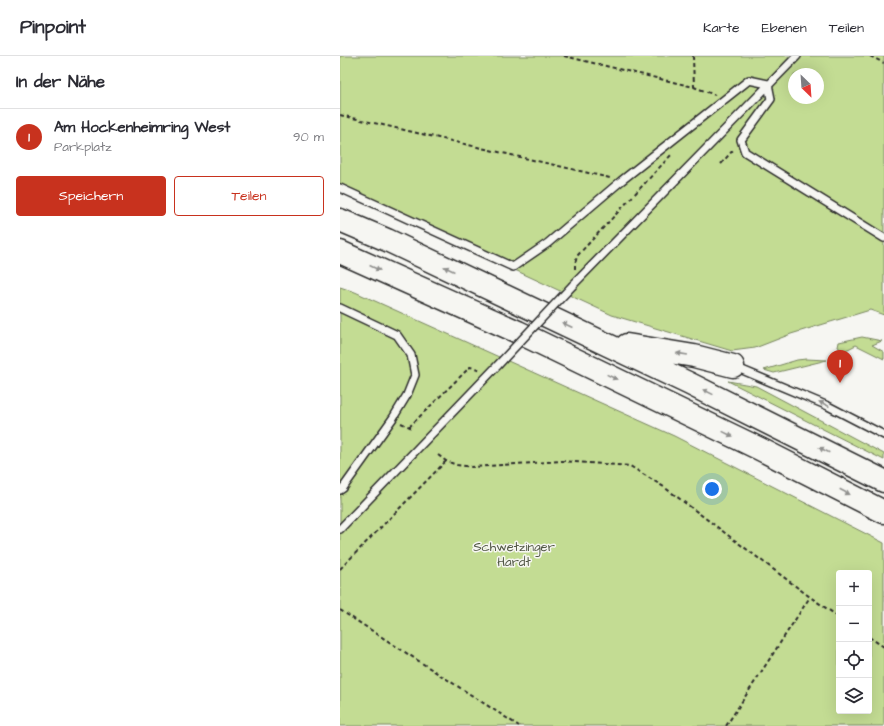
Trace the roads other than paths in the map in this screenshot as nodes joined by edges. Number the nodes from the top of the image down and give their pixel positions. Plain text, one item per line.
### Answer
1 (797, 56) edge
2 (768, 84) junction
3 (340, 188) edge
4 (340, 220) edge
5 (884, 238) edge
6 (340, 252) edge
7 (340, 308) edge
8 (602, 341) junction
9 (734, 366) joint
10 (884, 435) edge
11 (884, 481) edge
12 (340, 490) edge
13 (884, 512) edge
14 (340, 529) edge

1 - 2 lane
2 - 3 lane
2 - 5 lane
2 - 14 lane, bridge
8 -> 4 highway
6 -> 13 highway
7 - 12 lane
9 -> 8 highway
11 -> 8 highway
10 -> 9 lane

